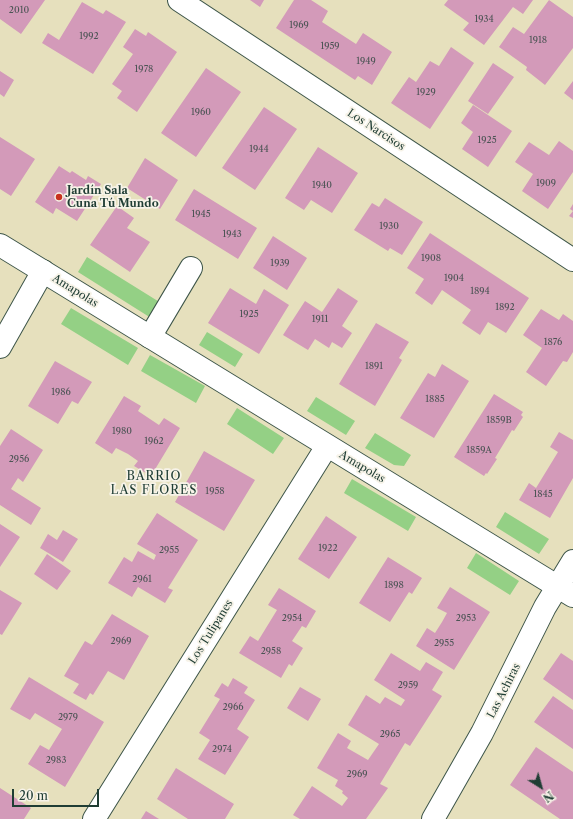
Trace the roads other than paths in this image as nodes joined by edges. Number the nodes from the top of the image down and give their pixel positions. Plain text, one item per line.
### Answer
1 (179, 0) edge
2 (0, 245) edge
3 (573, 260) edge
4 (190, 268) dead end
5 (43, 272) junction
6 (150, 337) junction
7 (0, 347) edge
8 (327, 446) junction
9 (573, 561) edge
10 (565, 591) edge
11 (94, 819) edge
12 (433, 819) edge

1 - 3 street, Los Narcisos
2 - 5 street, Amapolas
4 - 6 street
5 - 6 street, Amapolas
5 - 7 street
6 - 8 street, Amapolas
8 - 10 street, Amapolas
8 - 11 street, Los Tulipanes
9 - 10 street, Las Achiras
10 - 12 street, Las Achiras

